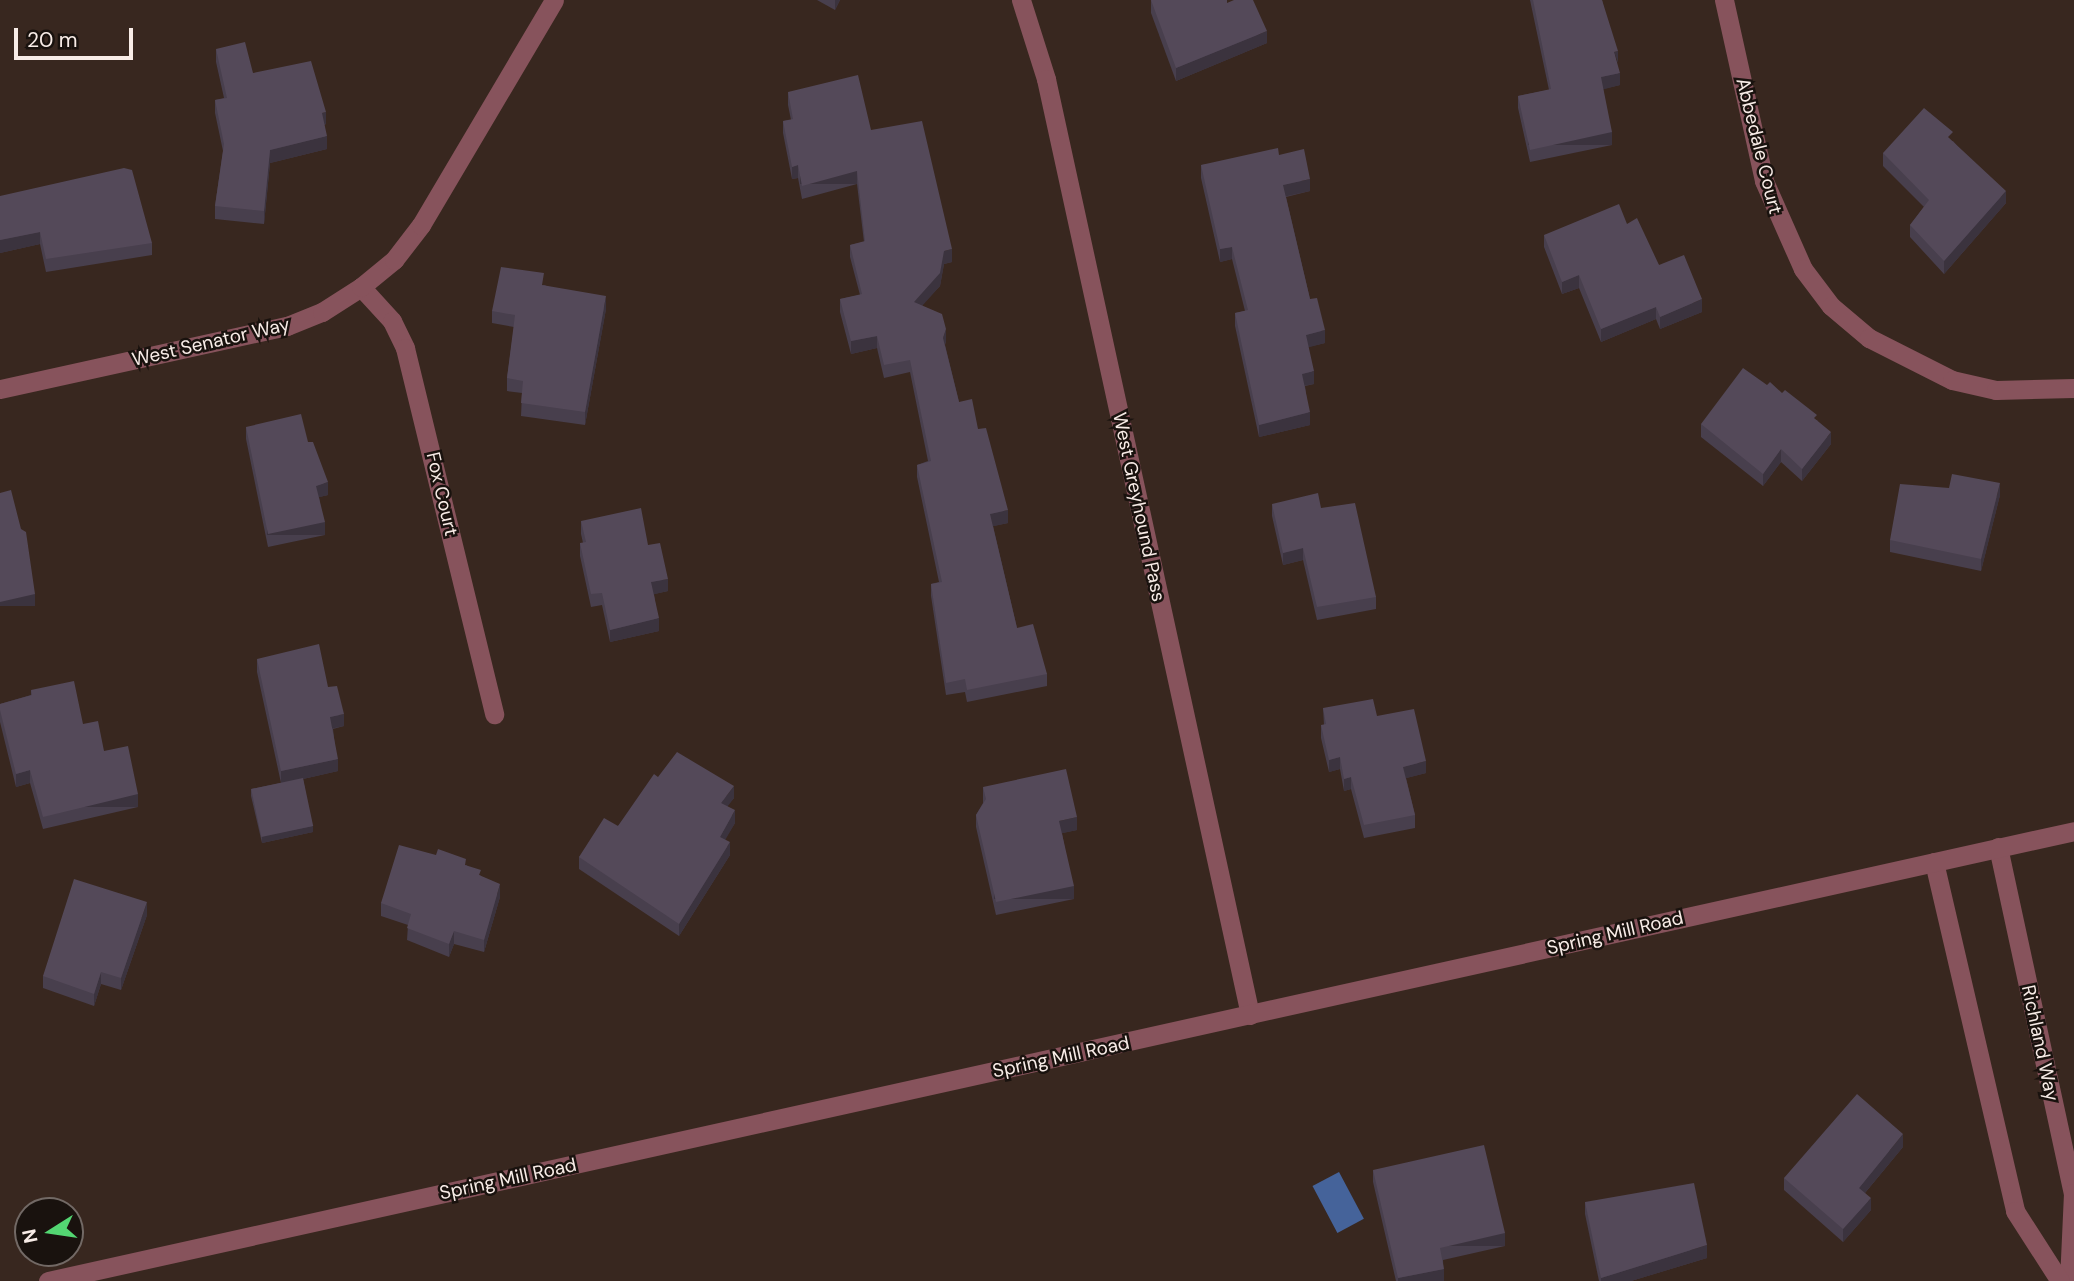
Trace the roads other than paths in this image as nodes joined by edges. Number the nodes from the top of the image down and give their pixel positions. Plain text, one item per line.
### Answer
1 (554, 0) edge
2 (1021, 0) edge
3 (1724, 0) edge
4 (361, 287) junction
5 (2074, 388) edge
6 (0, 389) edge
7 (494, 714) dead end
8 (2074, 831) edge
9 (1998, 848) junction
10 (1934, 862) junction
11 (1250, 1015) junction
12 (48, 1281) edge
13 (2060, 1281) edge
14 (2069, 1281) edge

1 - 4 street, West Senator Way
2 - 11 street, West Greyhound Pass
3 - 5 street, Abbedale Court
4 - 6 street, West Senator Way
4 - 7 street, Fox Court
8 - 9 street, Spring Mill Road
9 - 10 street, Spring Mill Road
9 - 14 street, Richland Way
10 - 11 street, Spring Mill Road
10 - 13 street
11 - 12 street, Spring Mill Road

